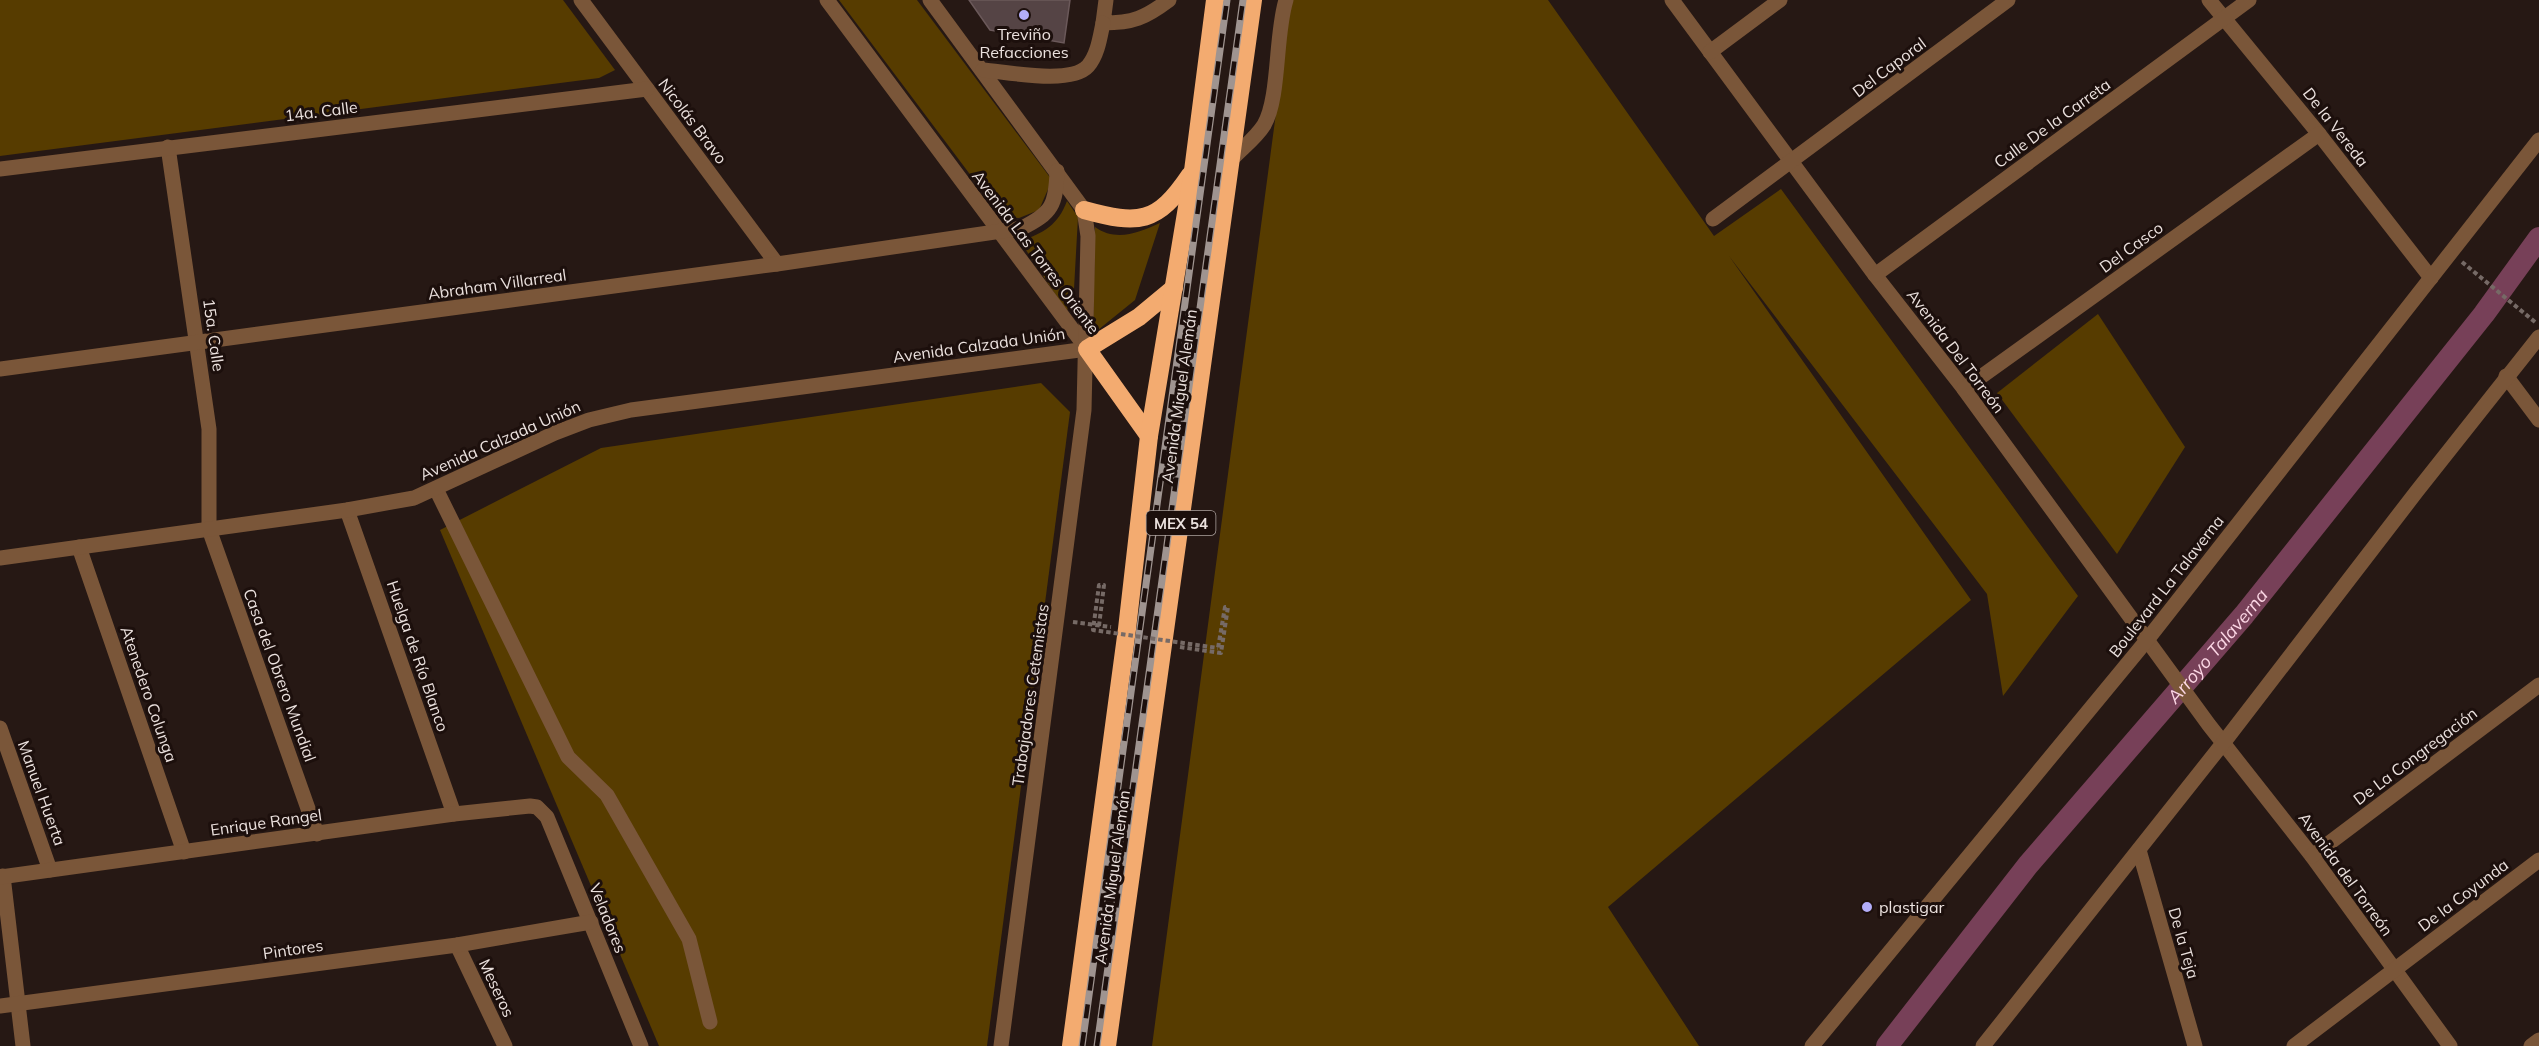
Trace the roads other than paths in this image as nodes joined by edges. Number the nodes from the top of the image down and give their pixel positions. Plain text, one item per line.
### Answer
1 (581, 0) edge
2 (826, 0) edge
3 (930, 0) edge
4 (1106, 0) edge
5 (1169, 0) edge
6 (1215, 0) edge
7 (1253, 0) edge
8 (1286, 0) edge
9 (1672, 0) edge
10 (1780, 0) edge
11 (2008, 0) edge
12 (2210, 0) edge
13 (2249, 0) edge
14 (2225, 18) junction
15 (1103, 23) junction
16 (1710, 52) junction
17 (983, 70) junction
18 (647, 89) junction
19 (2319, 134) junction
20 (2539, 140) edge
21 (168, 147) junction
22 (1231, 160) junction
23 (1791, 163) junction
24 (0, 170) edge
25 (1057, 171) junction
26 (1192, 171) junction
27 (1084, 210) junction
28 (1713, 219) dead end
29 (998, 232) junction
30 (777, 264) junction
31 (1875, 275) junction
32 (2431, 279) junction
33 (1174, 288) junction
34 (2539, 338) edge
35 (198, 343) junction
36 (1087, 349) junction
37 (0, 369) edge
38 (2506, 376) junction
39 (1964, 389) junction
40 (2539, 420) edge
41 (1149, 436) junction
42 (436, 489) junction
43 (347, 510) junction
44 (209, 529) junction
45 (79, 547) junction
46 (0, 558) edge
47 (2146, 640) junction
48 (2539, 685) edge
49 (2209, 725) joint
50 (0, 728) edge
51 (2224, 742) junction
52 (537, 807) joint
53 (454, 814) junction
54 (317, 834) junction
55 (2139, 850) junction
56 (184, 852) junction
57 (2312, 856) junction
58 (2539, 860) edge
59 (50, 870) junction
60 (1, 876) edge
61 (591, 922) junction
62 (458, 945) junction
63 (2394, 970) junction
64 (17, 1004) junction
65 (0, 1006) edge
66 (710, 1022) dead end
67 (2539, 1040) edge
68 (23, 1046) edge
69 (505, 1046) edge
70 (641, 1046) edge
71 (1001, 1046) edge
72 (1071, 1046) edge
73 (1107, 1046) edge
74 (1812, 1046) edge
75 (1983, 1046) edge
76 (2195, 1046) edge
77 (2294, 1046) edge
78 (2450, 1046) edge
79 (2531, 1046) edge

1 - 18 street, Nicolás Bravo
2 - 29 street, Avenida Las Torres Oriente
3 - 17 street, Avenida Las Torres Oriente
4 - 15 street
5 - 15 street
6 - 26 highway, Avenida Miguel Alemán / MEX 54
7 - 22 highway, Avenida Miguel Alemán / MEX 54
8 - 22 street
9 - 16 street, Avenida Del Torreón
10 - 16 street
11 - 23 street, Del Caporal
12 - 14 street, De la Vereda
13 - 14 street, Calle De la Carreta
14 - 19 street, De la Vereda
14 - 31 street, Calle De la Carreta
15 - 17 street
16 - 23 street, Avenida Del Torreón
17 - 25 street, Avenida Las Torres Oriente
18 - 21 street, 14a. Calle
18 - 30 street, Nicolás Bravo
19 - 32 street, De la Vereda
19 - 39 street, Del Casco
20 - 32 street, Boulevard La Talaverna
21 - 24 street, 14a. Calle
21 - 35 street, 15a. Calle
22 - 73 highway, Avenida Miguel Alemán / MEX 54
23 - 28 street, Del Caporal
23 - 31 street, Avenida Del Torreón
25 - 27 street, Avenida Las Torres Oriente
25 - 29 street, Abraham Villarreal
26 - 27 highway
26 - 33 highway, Avenida Miguel Alemán / MEX 54
27 - 36 street, Avenida Las Torres Oriente
29 - 30 street, Abraham Villarreal
29 - 36 street, Avenida Las Torres Oriente
30 - 35 street, Abraham Villarreal
31 - 39 street, Avenida Del Torreón
32 - 47 street, Boulevard La Talaverna
33 - 36 highway
33 - 41 highway, Avenida Miguel Alemán / MEX 54
34 - 38 street
35 - 37 street, Abraham Villarreal
35 - 44 street, 15a. Calle
36 - 41 highway
36 - 42 street, Avenida Calzada Unión
36 - 71 street, Trabajadores Cetemistas
38 - 40 street
38 - 51 street
39 - 47 street, Avenida Del Torreón
41 - 72 highway, Avenida Miguel Alemán / MEX 54
42 - 43 street, Avenida Calzada Unión
42 - 66 street
43 - 44 street, Avenida Calzada Unión
43 - 53 street, Huelga de Río Blanco
44 - 45 street, Avenida Calzada Unión
44 - 54 street, Casa del Obrero Mundial
45 - 46 street, Avenida Calzada Unión
45 - 56 street, Atenedero Colunga
47 - 49 street, Avenida Del Torreón
47 - 74 street, Boulevard La Talaverna
48 - 57 street, De La Congregación
49 - 51 street, Avenida del Torreón
50 - 59 street, Manuel Huerta
51 - 55 street
51 - 57 street, Avenida del Torreón
52 - 53 street, Enrique Rangel
52 - 61 street, Veladores
53 - 54 street, Enrique Rangel
54 - 56 street, Enrique Rangel
55 - 75 street
55 - 76 street, De la Teja
56 - 59 street, Enrique Rangel
57 - 63 street, Avenida del Torreón
58 - 63 street, De la Coyunda
59 - 60 street, Enrique Rangel
60 - 64 street
61 - 62 street, Pintores
61 - 70 street, Veladores
62 - 64 street, Pintores
62 - 69 street, Meseros
63 - 77 street, De la Coyunda
63 - 78 street, Avenida del Torreón
64 - 65 street, Pintores
64 - 68 street
67 - 79 street

